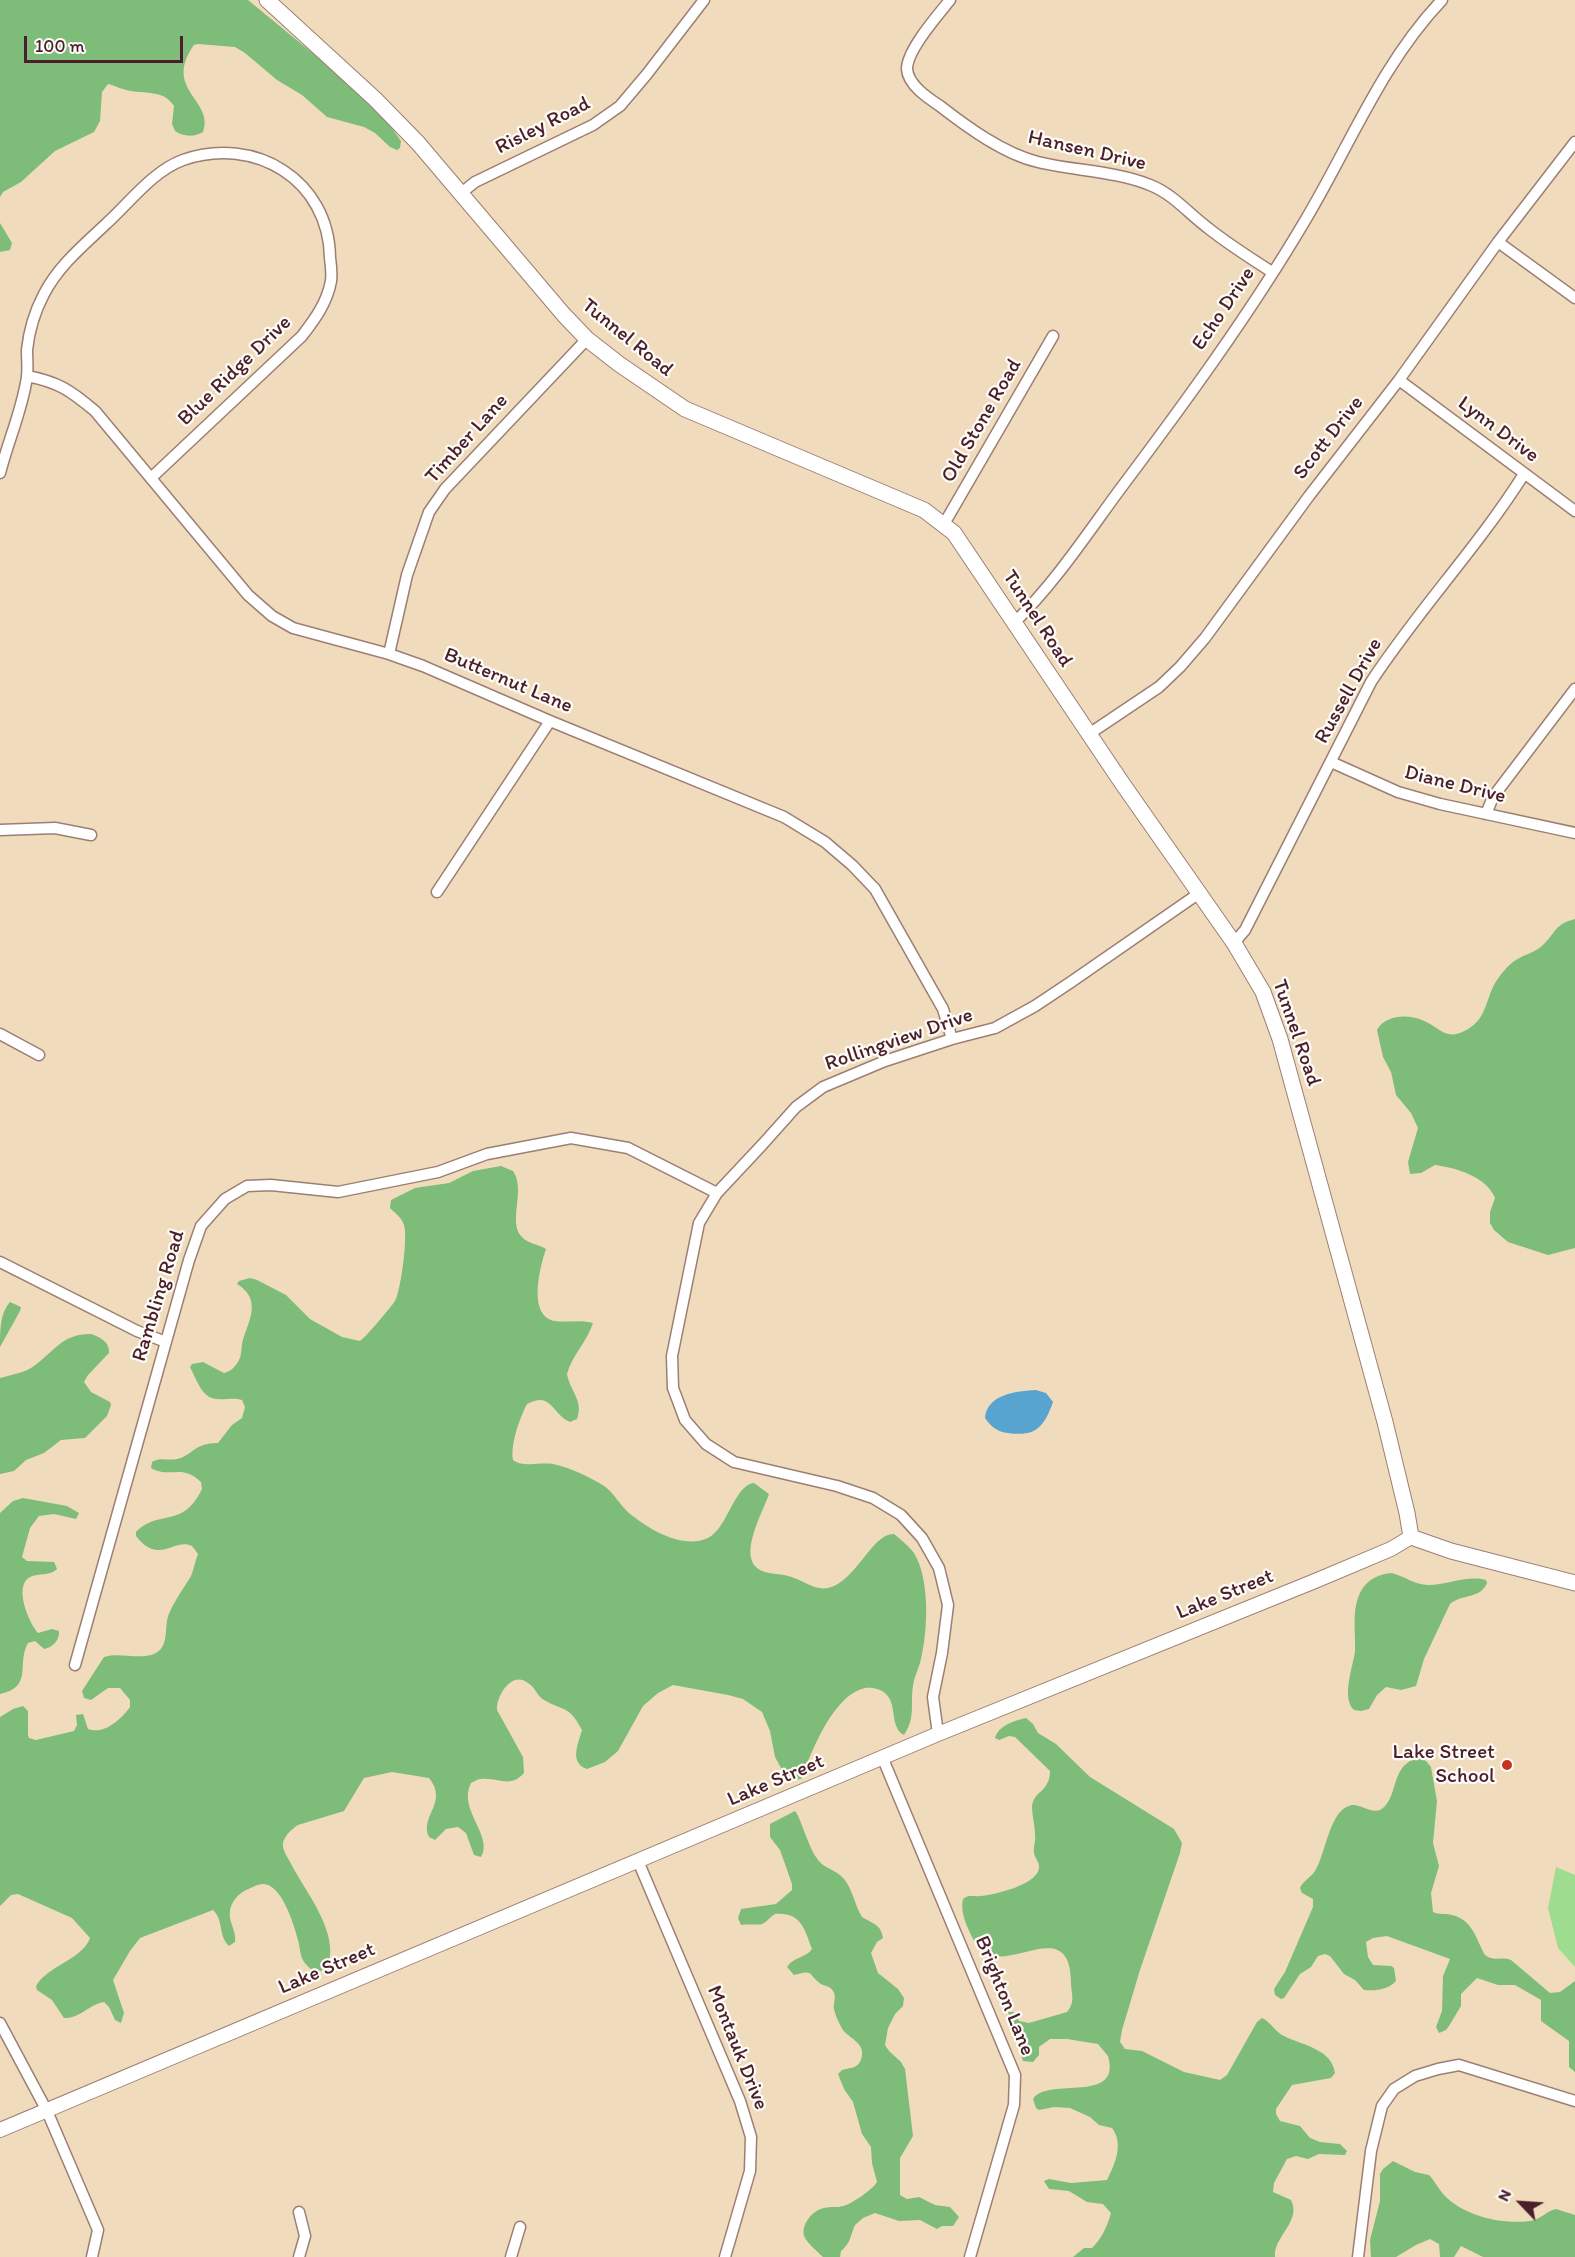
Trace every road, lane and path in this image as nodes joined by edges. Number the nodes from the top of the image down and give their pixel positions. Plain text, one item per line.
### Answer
1 (267, 0) edge
2 (704, 0) edge
3 (950, 0) edge
4 (1442, 0) edge
5 (1575, 141) edge
6 (460, 194) junction
7 (1498, 242) junction
8 (1272, 272) junction
9 (1575, 298) edge
10 (1053, 336) dead end
11 (587, 339) junction
12 (27, 376) junction
13 (1399, 380) junction
14 (0, 473) edge
15 (1524, 474) junction
16 (151, 478) junction
17 (1575, 512) edge
18 (944, 524) junction
19 (1014, 623) junction
20 (389, 654) junction
21 (1575, 688) edge
22 (550, 721) junction
23 (1089, 734) junction
24 (1331, 762) junction
25 (1486, 814) junction
26 (0, 830) edge
27 (1575, 833) edge
28 (91, 835) dead end
29 (437, 892) dead end
30 (1198, 894) junction
31 (1234, 943) junction
32 (0, 1034) edge
33 (952, 1039) junction
34 (39, 1055) dead end
35 (717, 1193) junction
36 (0, 1262) edge
37 (166, 1342) junction
38 (1411, 1537) junction
39 (1575, 1583) edge
40 (75, 1665) dead end
41 (938, 1734) junction
42 (883, 1759) junction
43 (638, 1861) junction
44 (0, 2024) edge
45 (1575, 2101) edge
46 (47, 2111) junction
47 (0, 2130) edge
48 (299, 2212) dead end
49 (520, 2227) dead end
50 (92, 2257) edge
51 (299, 2257) edge
52 (511, 2257) edge
53 (724, 2257) edge
54 (970, 2257) edge
55 (1358, 2257) edge

1 - 6 main road, Tunnel Road
2 - 6 street, Risley Road
3 - 8 street, Hansen Drive
4 - 8 street, Echo Drive
5 - 7 street, Scott Drive
6 - 11 main road, Tunnel Road
7 - 9 street
7 - 13 street, Scott Drive
8 - 19 street, Echo Drive
10 - 18 street, Old Stone Road
11 - 18 main road, Tunnel Road
11 - 20 street, Timber Lane
12 - 14 street, Blue Ridge Drive
12 - 16 street, Butternut Lane
12 - 16 street, Blue Ridge Drive
13 - 15 street, Lynn Drive
13 - 23 street, Scott Drive
15 - 17 street, Lynn Drive
15 - 24 street, Russell Drive
16 - 20 street, Butternut Lane
18 - 19 main road, Tunnel Road
19 - 23 main road, Tunnel Road
20 - 22 street, Butternut Lane
21 - 25 street
22 - 29 street
22 - 33 street, Butternut Lane
23 - 30 main road, Tunnel Road
24 - 25 street, Diane Drive
24 - 31 street, Russell Drive
25 - 27 street, Diane Drive
26 - 28 street
30 - 31 main road, Tunnel Road
30 - 33 street, Rollingview Drive
31 - 38 main road, Tunnel Road
32 - 34 street
33 - 35 street, Rollingview Drive
35 - 37 street, Rambling Road
35 - 41 street, Rollingview Drive
36 - 37 street
37 - 40 street, Rambling Road
38 - 39 main road
38 - 41 street, Lake Street
41 - 42 street, Lake Street
42 - 43 street, Lake Street
42 - 54 street, Brighton Lane
43 - 46 street, Lake Street
43 - 53 street, Montauk Drive
44 - 46 street
45 - 55 street
46 - 47 street, Lake Street
46 - 50 street
48 - 51 street
49 - 52 street

